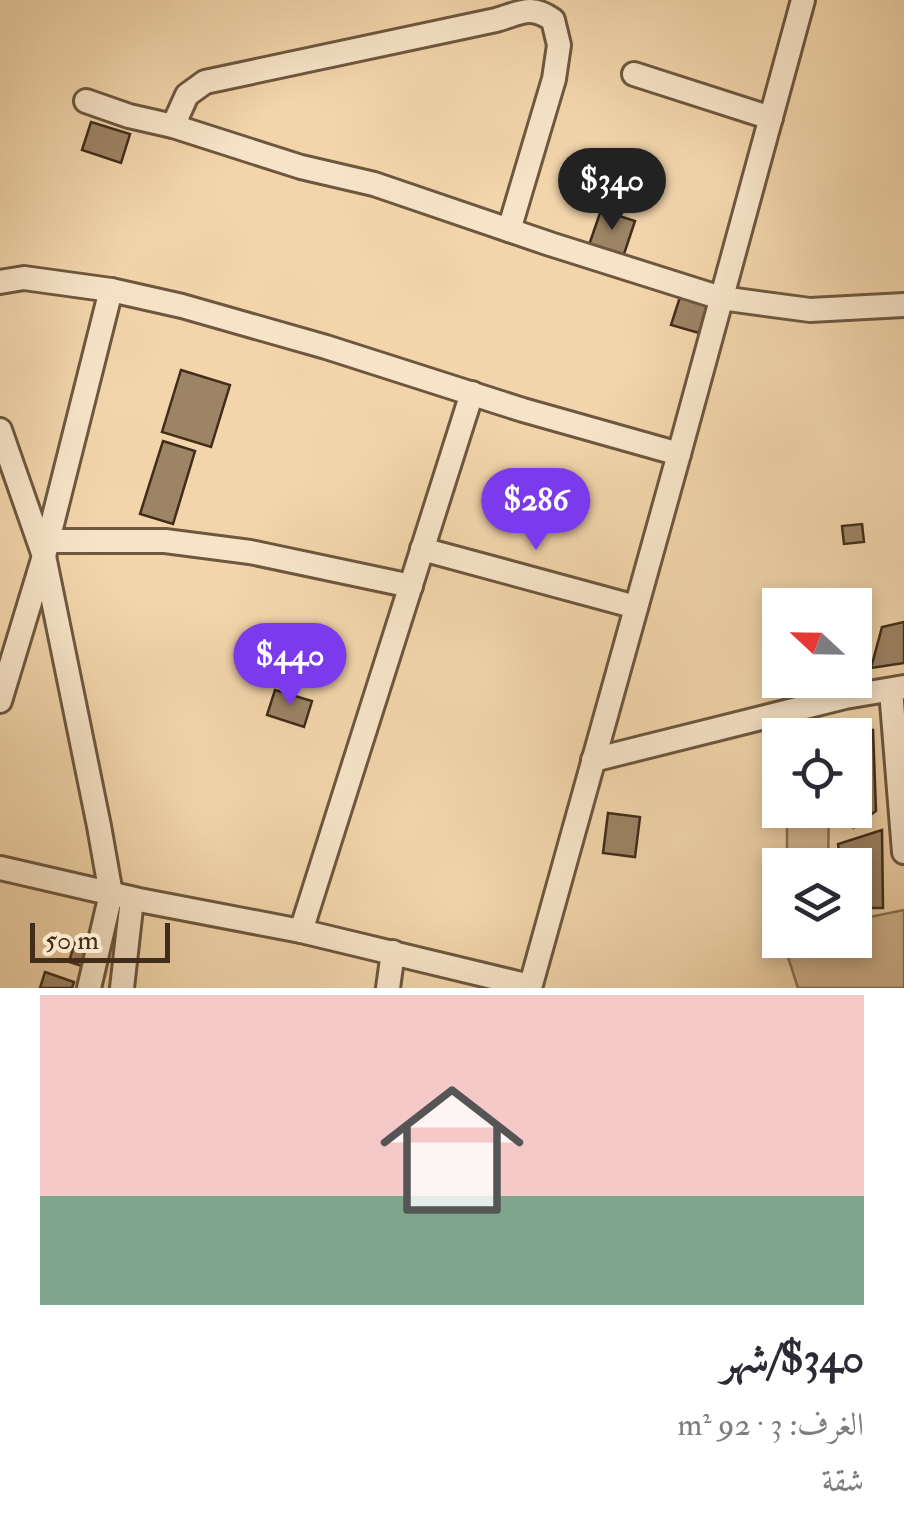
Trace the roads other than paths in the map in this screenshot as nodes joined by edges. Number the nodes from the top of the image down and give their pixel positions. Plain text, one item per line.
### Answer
1 (803, 0) edge
2 (634, 74) dead end
3 (86, 101) dead end
4 (771, 118) junction
5 (173, 126) junction
6 (508, 230) junction
7 (0, 282) edge
8 (111, 290) junction
9 (722, 298) junction
10 (904, 305) edge
11 (472, 393) junction
12 (0, 430) edge
13 (679, 454) junction
14 (46, 549) junction
15 (422, 549) junction
16 (411, 586) junction
17 (636, 607) junction
18 (898, 689) edge
19 (0, 701) edge
20 (593, 760) junction
21 (904, 852) edge
22 (0, 868) edge
23 (122, 896) junction
24 (301, 931) junction
25 (392, 952) junction
26 (530, 987) edge
27 (89, 988) edge
28 (122, 988) edge
29 (388, 988) edge

1 - 4 street
2 - 4 street
3 - 5 street
4 - 9 street
5 - 6 street
5 - 6 street
6 - 9 street
7 - 8 street
8 - 11 street
8 - 14 street
9 - 10 street
9 - 13 street
11 - 13 street
11 - 15 street
12 - 14 street
13 - 17 street
14 - 16 street
14 - 19 street
14 - 23 street
15 - 16 street
15 - 17 street
16 - 24 street
17 - 20 street
18 - 20 street
18 - 21 street
20 - 26 street
22 - 23 street
23 - 24 street
23 - 27 street
23 - 28 street
24 - 25 street
25 - 26 street
25 - 29 street

